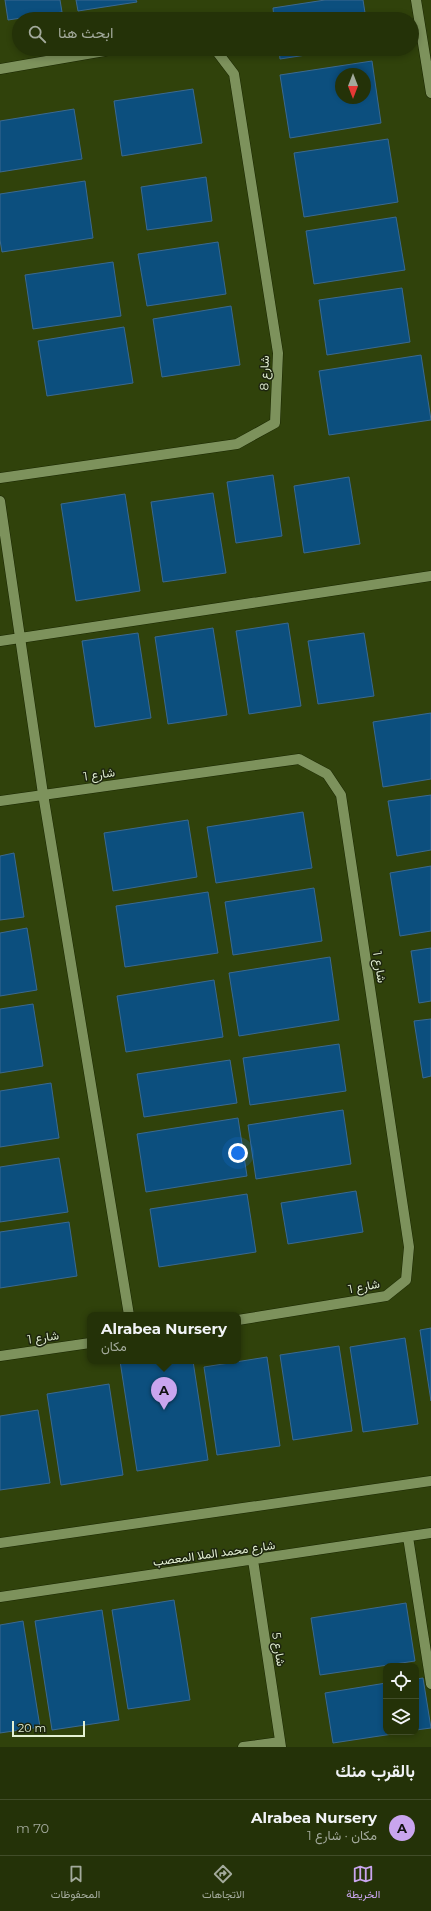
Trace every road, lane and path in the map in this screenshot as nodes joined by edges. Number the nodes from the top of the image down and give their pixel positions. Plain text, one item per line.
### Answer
1 (416, 0) edge
2 (418, 12) edge
3 (419, 18) edge
4 (75, 56) edge
5 (220, 56) edge
6 (0, 69) edge
7 (431, 91) edge
8 (0, 478) edge
9 (0, 501) edge
10 (431, 576) edge
11 (20, 638) junction
12 (0, 641) edge
13 (43, 794) junction
14 (0, 801) edge
15 (129, 1312) edge
16 (241, 1320) edge
17 (87, 1343) edge
18 (0, 1356) edge
19 (429, 1482) edge
20 (429, 1533) edge
21 (408, 1537) junction
22 (0, 1543) edge
23 (253, 1560) junction
24 (0, 1597) edge
25 (428, 1648) edge
26 (431, 1684) edge
27 (280, 1744) edge
28 (243, 1747) edge

1 - 2 street
3 - 7 street
4 - 6 street
5 - 8 street, شارع 8
9 - 11 street
10 - 11 street
11 - 12 street
11 - 13 street
13 - 14 street, شارع 1
13 - 15 street
13 - 16 street, شارع 1
17 - 18 street, شارع 1
19 - 22 street
20 - 21 street, شارع محمد الملا المعصب
21 - 23 street, شارع محمد الملا المعصب
21 - 25 street
23 - 24 street, شارع محمد الملا المعصب
23 - 27 street, شارع 5
25 - 26 street
27 - 28 street, شارع 5

